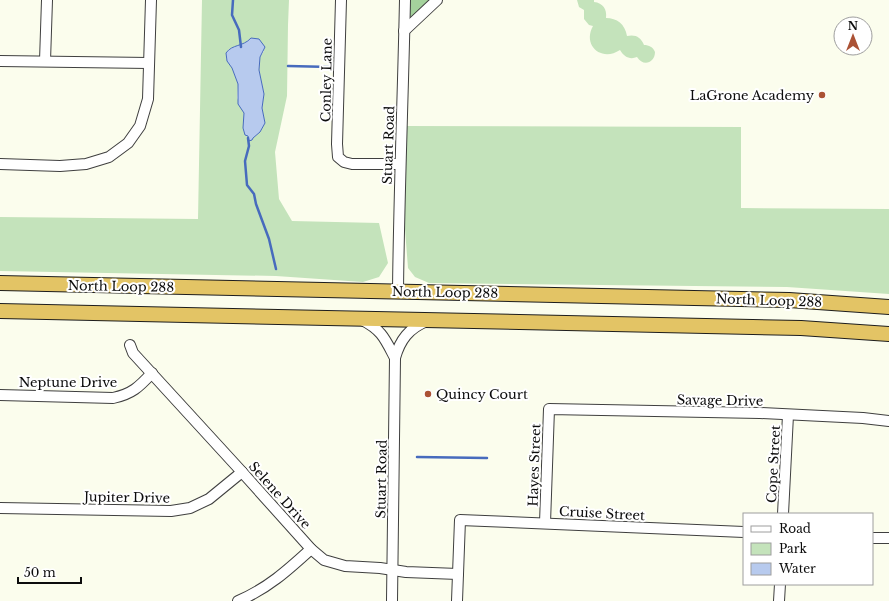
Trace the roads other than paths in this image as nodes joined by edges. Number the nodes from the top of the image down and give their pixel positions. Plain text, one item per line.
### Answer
1 (47, 0) edge
2 (151, 0) edge
3 (341, 0) edge
4 (405, 0) edge
5 (437, 0) edge
6 (404, 31) junction
7 (0, 60) edge
8 (45, 61) junction
9 (149, 63) junction
10 (0, 164) edge
11 (400, 164) junction
12 (0, 283) edge
13 (398, 291) junction
14 (889, 307) edge
15 (0, 311) edge
16 (358, 319) junction
17 (431, 320) junction
18 (889, 334) edge
19 (130, 345) dead end
20 (395, 358) junction
21 (152, 373) junction
22 (0, 395) edge
23 (549, 409) joint
24 (788, 415) junction
25 (889, 421) edge
26 (242, 472) junction
27 (0, 508) edge
28 (783, 513) edge
29 (545, 523) junction
30 (743, 532) edge
31 (873, 538) edge
32 (889, 538) edge
33 (311, 549) junction
34 (392, 570) junction
35 (458, 574) junction
36 (780, 585) edge
37 (238, 601) edge
38 (392, 601) edge
39 (457, 601) edge
40 (779, 601) edge

1 - 8 street
2 - 9 street
3 - 11 street, Conley Lane
4 - 6 street, Stuart Road
5 - 6 street
6 - 11 street, Stuart Road
7 - 8 street
8 - 9 street
9 - 10 street
11 - 13 street, Stuart Road
12 - 13 highway, North Loop 288
13 - 14 highway, North Loop 288
15 - 16 highway, North Loop 288
16 - 17 highway, North Loop 288
16 - 20 street, Stuart Road
17 - 18 highway, North Loop 288
17 - 20 street, Stuart Road
19 - 21 street, Selene Drive
20 - 34 street, Stuart Road
21 - 22 street, Neptune Drive
21 - 26 street, Selene Drive
23 - 24 street, Savage Drive
23 - 29 street, Hayes Street
24 - 25 street, Savage Drive
24 - 28 street, Cope Street
26 - 27 street, Jupiter Drive
26 - 33 street, Selene Drive
29 - 30 street, Cruise Street
29 - 35 street, Cruise Street
31 - 32 street
33 - 34 street, Selene Drive
33 - 37 street
34 - 35 street, Selene Drive
34 - 38 street, Stuart Road
35 - 39 street
36 - 40 street

